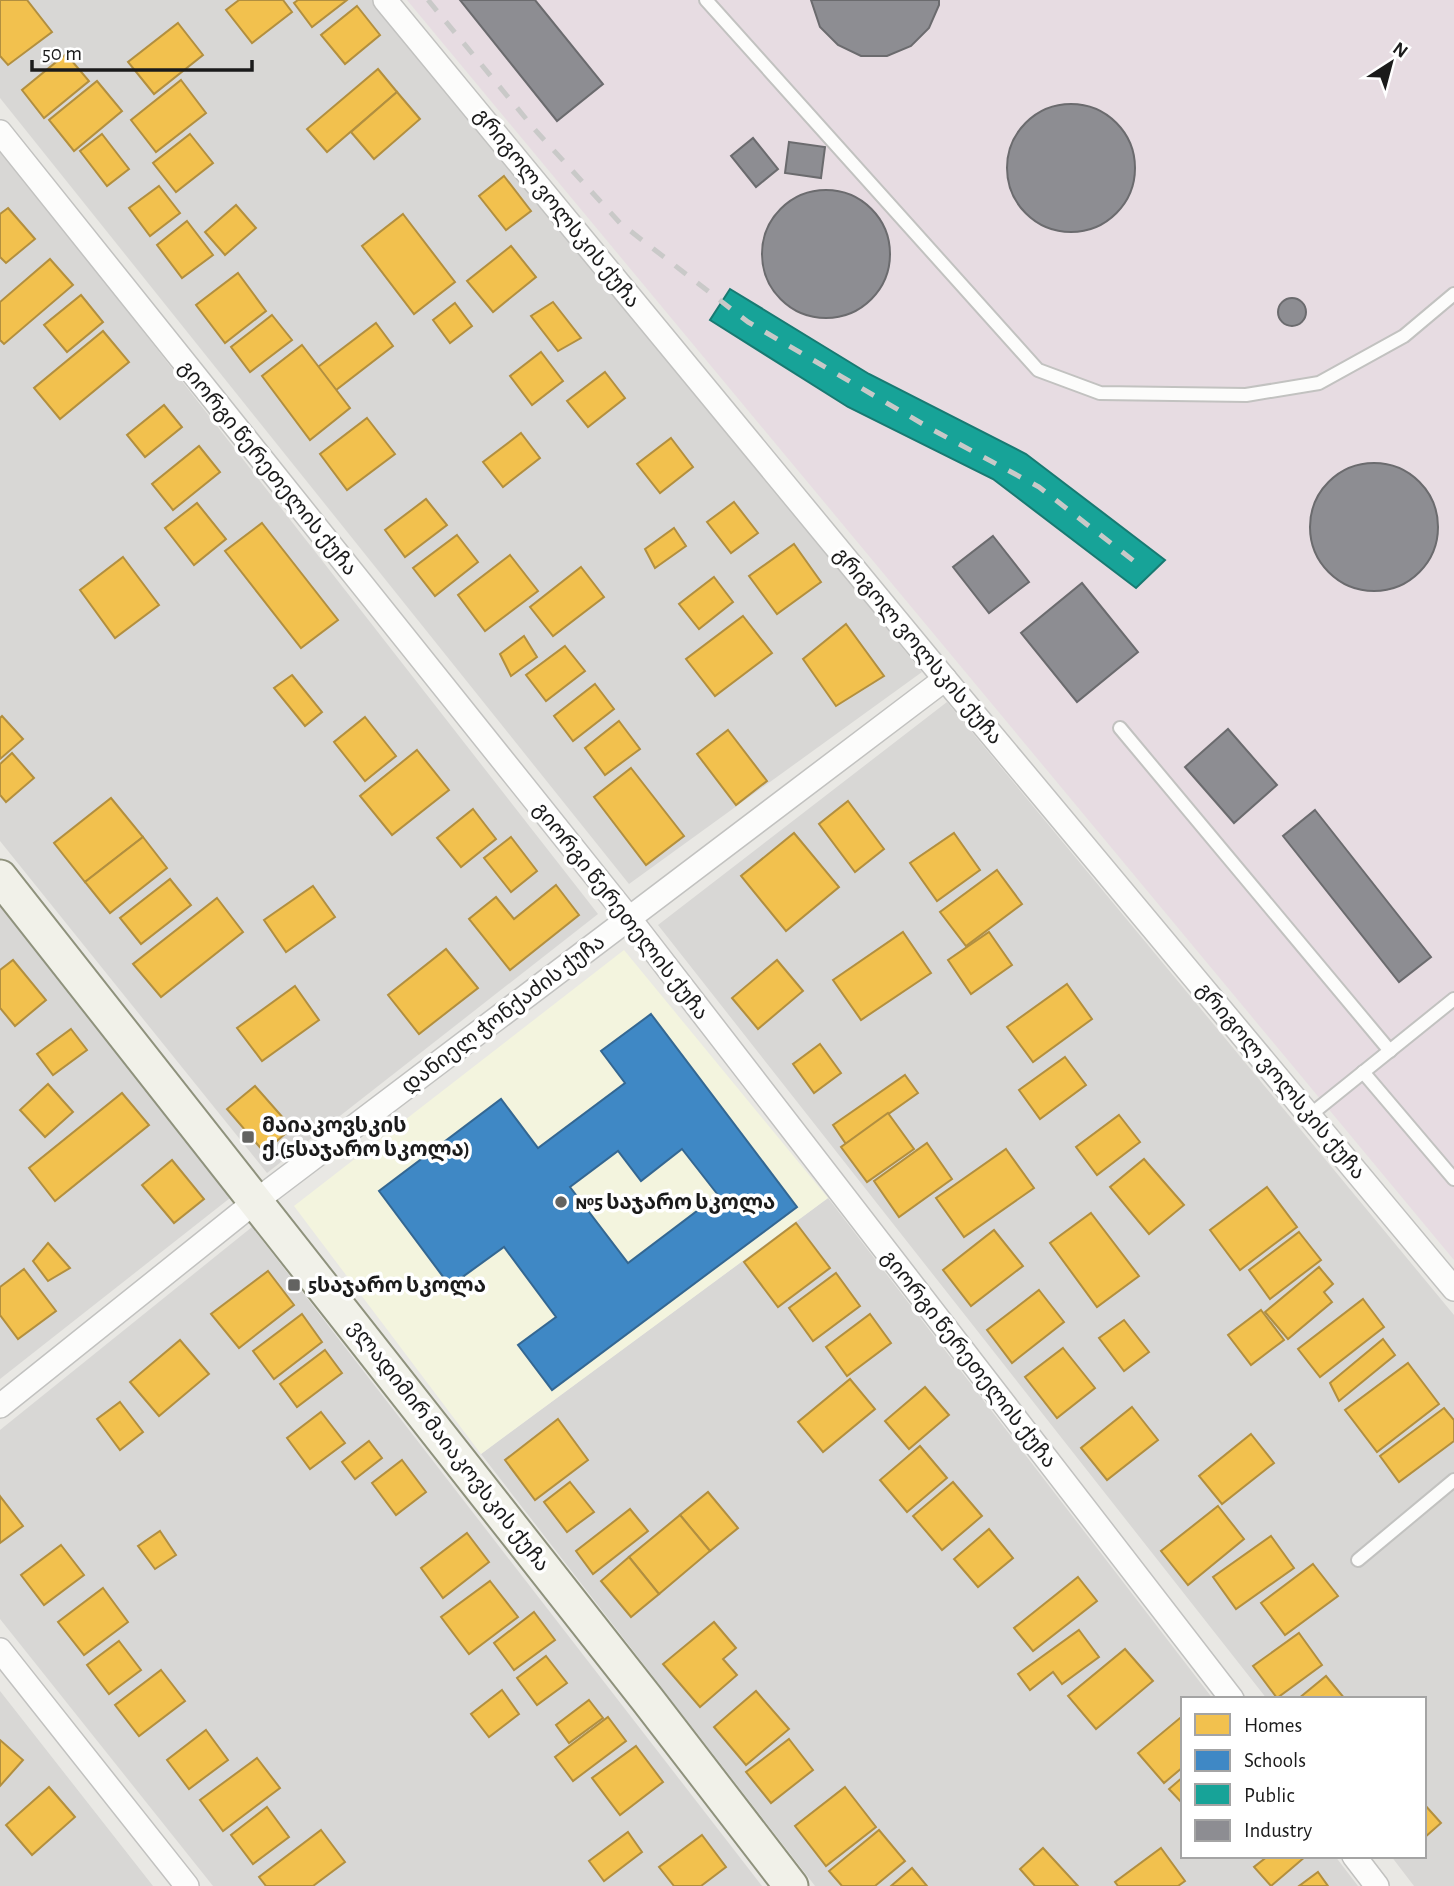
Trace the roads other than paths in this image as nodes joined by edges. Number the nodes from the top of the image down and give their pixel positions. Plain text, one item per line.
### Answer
1 (385, 0) edge
2 (706, 0) edge
3 (0, 132) edge
4 (1454, 294) edge
5 (945, 680) junction
6 (1120, 728) dead end
7 (0, 877) edge
8 (628, 918) junction
9 (1454, 999) edge
10 (1390, 1051) junction
11 (1363, 1072) junction
12 (1310, 1115) junction
13 (1454, 1179) edge
14 (256, 1201) junction
15 (1454, 1289) edge
16 (0, 1406) edge
17 (1454, 1480) edge
18 (1358, 1560) dead end
19 (0, 1650) edge
20 (1230, 1697) edge
21 (1356, 1858) edge
22 (182, 1884) edge
23 (791, 1886) edge
24 (1377, 1886) edge

1 - 5 street, გრიგოლ ვოლსკის ქუჩა
2 - 4 lane
3 - 8 street, გიორგი წერეთელის ქუჩა
5 - 8 street, დანიელ ჭონქაძის ქუჩა
5 - 12 street, გრიგოლ ვოლსკის ქუჩა
6 - 10 lane
7 - 14 main road, ვლადიმირ მაიაკოვსკის ქუჩა
8 - 14 street, დანიელ ჭონქაძის ქუჩა
8 - 20 street, გიორგი წერეთელის ქუჩა
9 - 10 lane
10 - 11 lane
11 - 12 lane
11 - 13 lane
12 - 15 street, გრიგოლ ვოლსკის ქუჩა
14 - 16 street, დანიელ ჭონქაძის ქუჩა
14 - 23 main road, ვლადიმირ მაიაკოვსკის ქუჩა
17 - 18 lane
19 - 22 street
21 - 24 street

